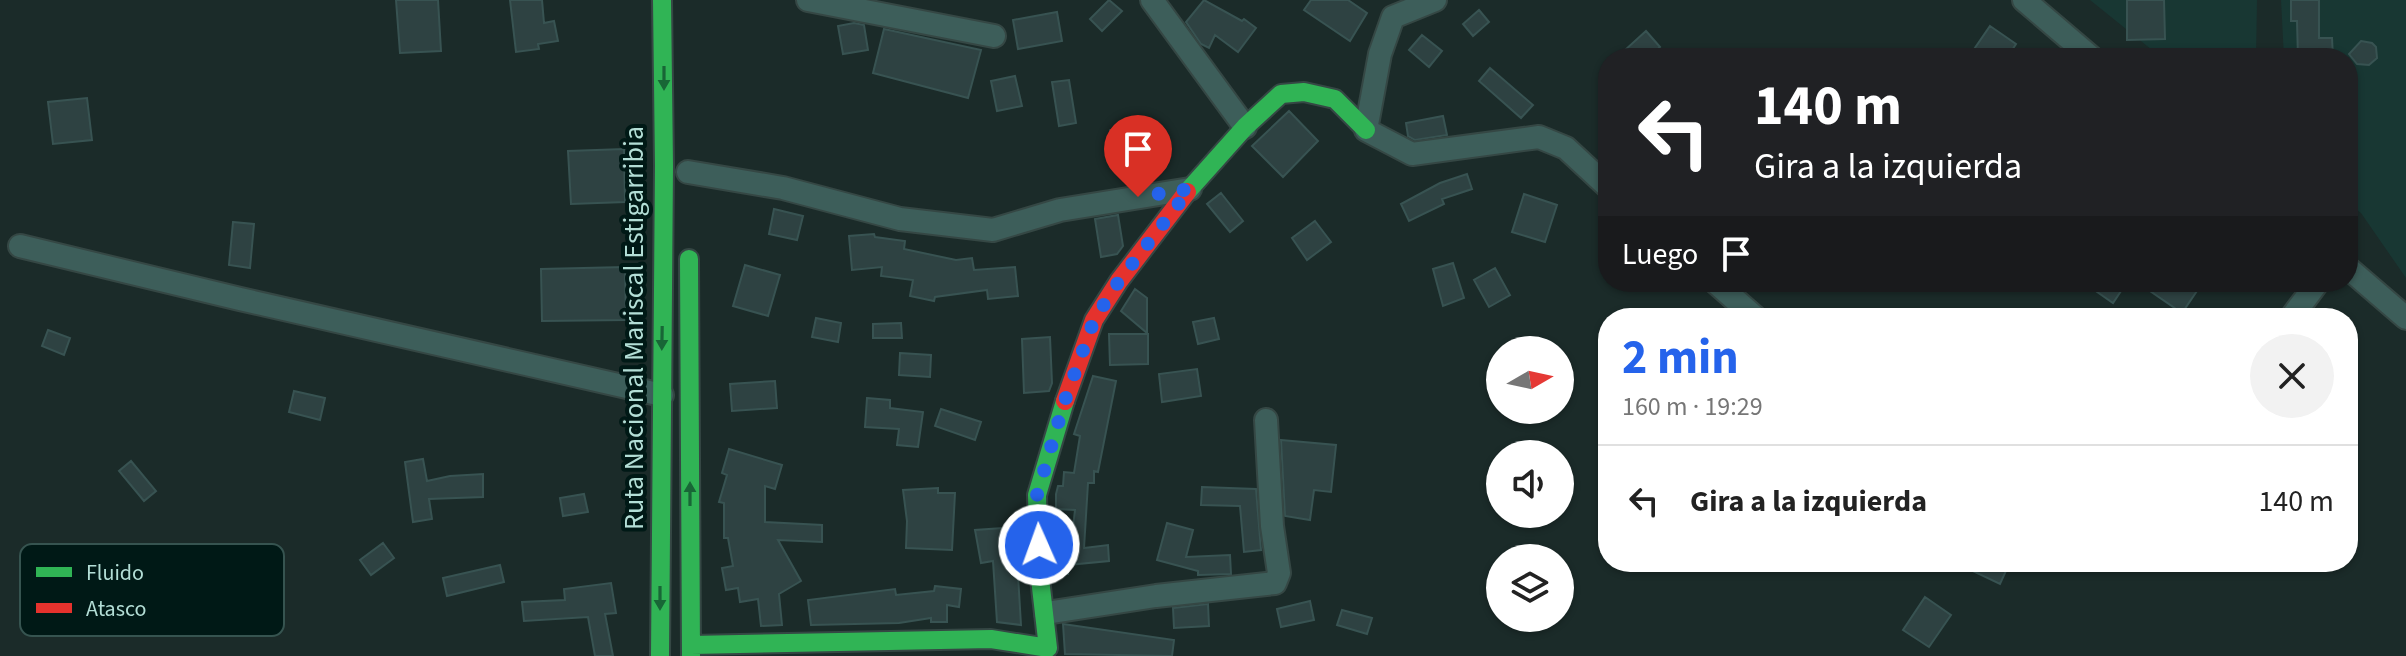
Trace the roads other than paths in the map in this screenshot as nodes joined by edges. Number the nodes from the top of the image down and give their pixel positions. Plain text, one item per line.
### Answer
1 (662, 0) edge
2 (808, 0) edge
3 (1152, 0) edge
4 (1435, 0) edge
5 (2024, 0) edge
6 (994, 36) dead end
7 (2080, 48) edge
8 (1245, 127) junction
9 (1366, 130) junction
10 (688, 172) dead end
11 (1598, 178) edge
12 (1190, 189) junction
13 (689, 235) dead end
14 (20, 246) dead end
15 (2358, 277) edge
16 (1726, 292) edge
17 (1745, 308) edge
18 (2406, 318) edge
19 (662, 395) junction
20 (1266, 420) dead end
21 (1046, 613) junction
22 (691, 650) edge
23 (660, 656) edge

1 -> 19 main road, Ruta Nacional Mariscal Estigarribia
2 - 6 street
3 - 8 street
4 - 9 street
5 - 7 street
8 - 9 main road
8 - 12 main road
9 - 11 street
10 - 12 street
12 - 21 main road
22 -> 13 main road, Ruta Nacional Mariscal Estigarribia
14 - 19 street
15 - 18 street
16 - 17 street
19 -> 23 main road, Ruta Nacional Mariscal Estigarribia
20 - 21 street
21 - 22 main road

